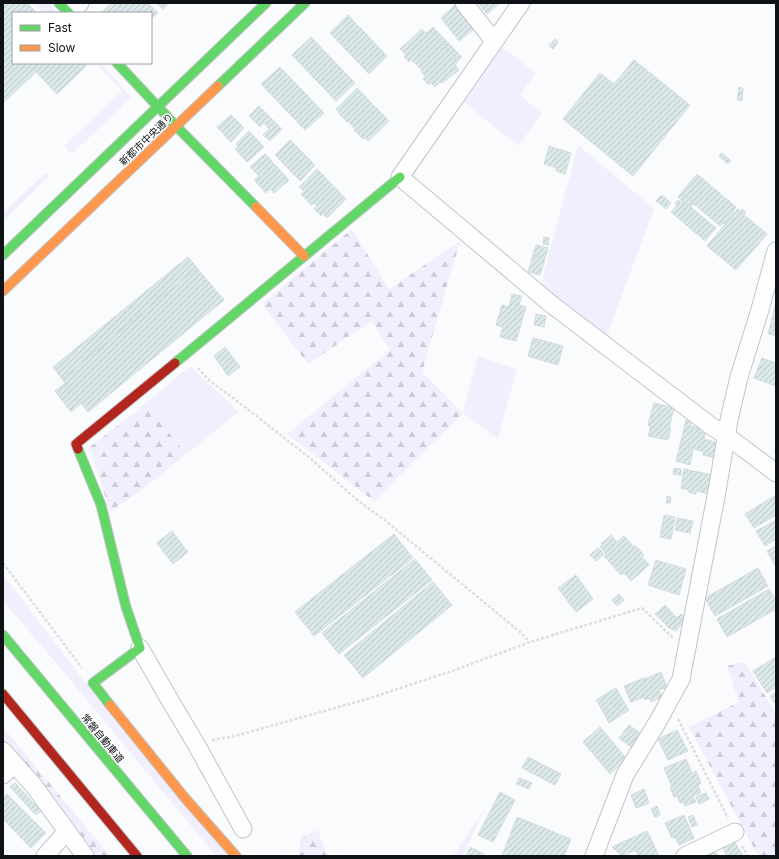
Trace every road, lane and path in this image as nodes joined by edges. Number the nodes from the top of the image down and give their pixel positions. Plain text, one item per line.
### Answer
1 (60, 3) edge
2 (80, 3) edge
3 (266, 3) edge
4 (305, 3) edge
5 (464, 3) edge
6 (520, 3) edge
7 (68, 12) edge
8 (70, 12) edge
9 (494, 41) junction
10 (118, 64) edge
11 (158, 107) junction
12 (176, 126) junction
13 (400, 177) junction
14 (776, 251) edge
15 (3, 255) edge
16 (304, 256) junction
17 (3, 290) edge
18 (186, 354) junction
19 (727, 436) junction
20 (776, 473) edge
21 (3, 564) edge
22 (3, 634) edge
23 (530, 642) junction
24 (687, 646) junction
25 (140, 648) junction
26 (93, 683) junction
27 (3, 694) edge
28 (669, 702) junction
29 (196, 744) junction
30 (3, 751) edge
31 (9, 770) edge
32 (243, 829) dead end
33 (67, 831) junction
34 (735, 832) joint
35 (599, 854) edge
36 (44, 856) edge
37 (85, 856) edge
38 (138, 856) edge
39 (187, 856) edge
40 (236, 856) edge
41 (685, 856) edge

1 - 7 main road
2 - 8 street
3 - 11 main road, 新都市中央通り
4 - 12 main road, 新都市中央通り
5 - 9 street
6 - 9 street
9 - 13 street
10 - 11 main road
11 - 12 main road
11 - 15 main road, 新都市中央通り
12 - 16 main road
12 - 17 main road, 新都市中央通り
13 - 16 main road
13 - 19 street
14 - 19 street
16 - 18 main road
18 - 23 path
18 - 25 main road
19 - 20 street
19 - 24 street
21 - 26 path
22 - 39 main road, 常磐自動車道
23 - 24 path
23 - 29 path
24 - 28 street
25 - 26 main road
25 - 29 street
26 - 40 main road
27 - 38 main road
28 - 34 path
28 - 35 street
29 - 32 street
30 - 31 street
31 - 33 street
33 - 36 street
33 - 37 street
34 - 41 street

